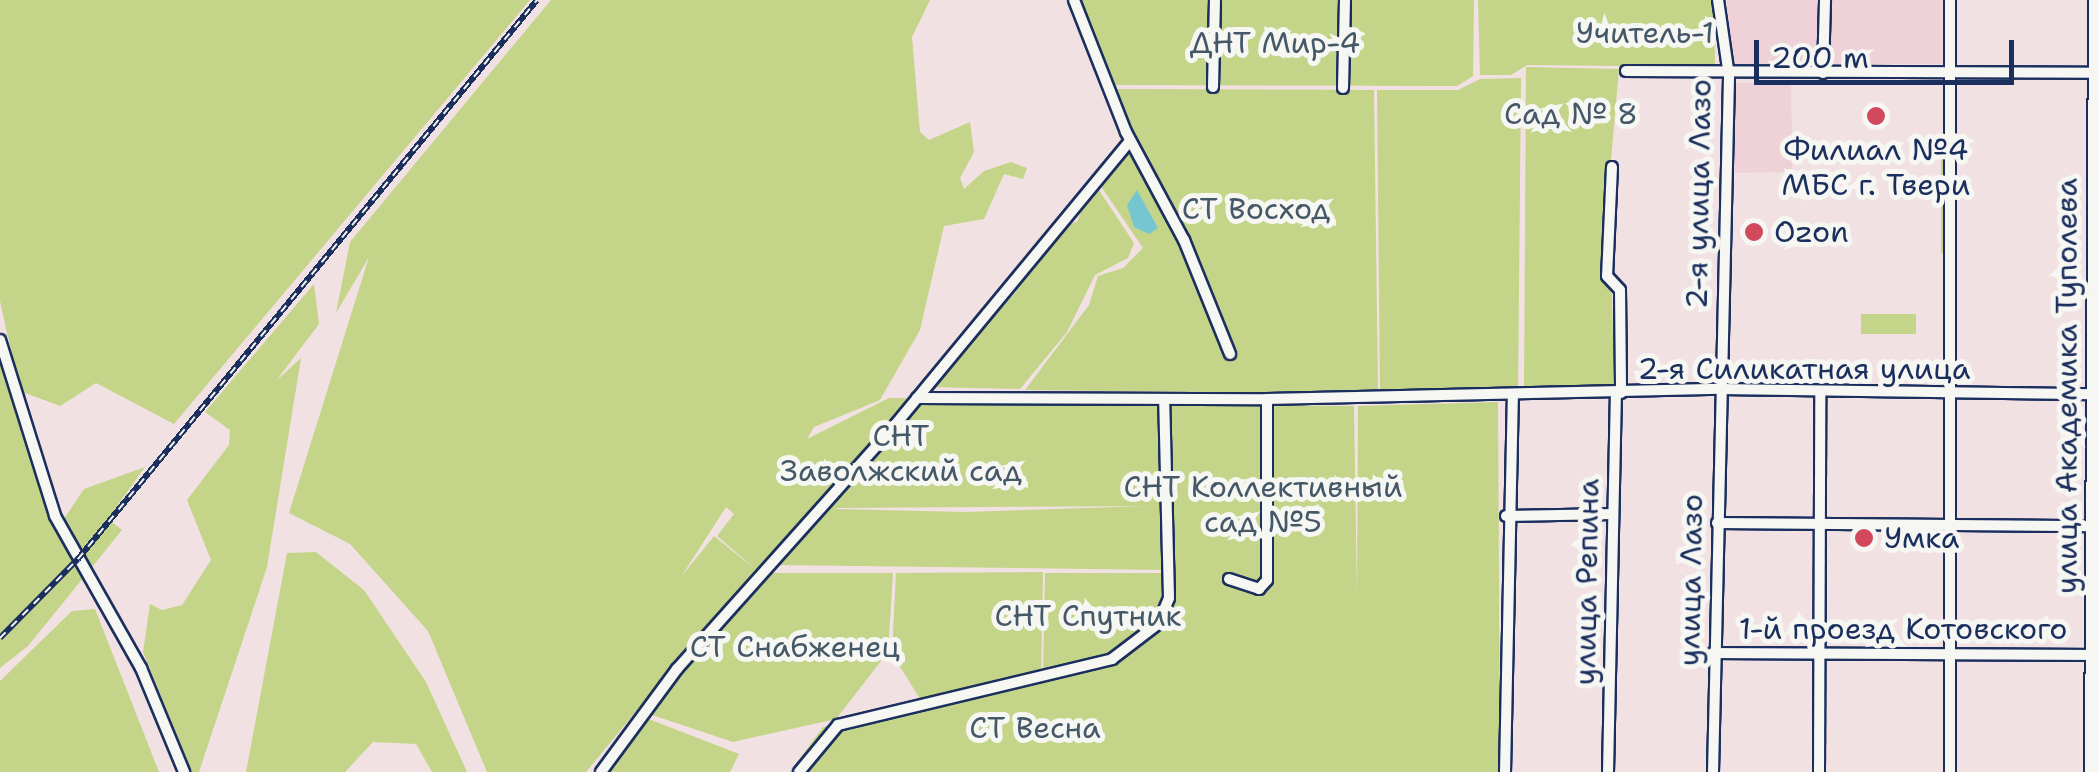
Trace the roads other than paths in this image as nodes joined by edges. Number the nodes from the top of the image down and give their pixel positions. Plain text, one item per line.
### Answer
1 (1074, 0) edge
2 (1215, 0) edge
3 (1344, 0) edge
4 (1718, 0) edge
5 (1824, 0) edge
6 (1950, 0) edge
7 (2096, 0) edge
8 (2097, 69) edge
9 (1626, 71) dead end
10 (1823, 73) junction
11 (1951, 74) junction
12 (1729, 76) junction
13 (1213, 87) dead end
14 (1343, 88) dead end
15 (1130, 141) junction
16 (1612, 167) dead end
17 (0, 340) edge
18 (1230, 354) dead end
19 (1720, 389) junction
20 (2097, 390) edge
21 (1618, 393) junction
22 (1820, 394) junction
23 (1514, 395) junction
24 (1952, 396) junction
25 (917, 398) junction
26 (1268, 399) junction
27 (1164, 400) junction
28 (1613, 514) junction
29 (1506, 516) junction
30 (1716, 523) junction
31 (1821, 524) junction
32 (1954, 526) junction
33 (2094, 526) junction
34 (1229, 579) dead end
35 (2096, 631) edge
36 (1714, 653) junction
37 (1820, 654) junction
38 (1950, 654) junction
39 (2093, 655) junction
40 (184, 772) edge
41 (601, 772) edge
42 (799, 772) edge
43 (1505, 772) edge
44 (1608, 772) edge
45 (1713, 772) edge
46 (1819, 772) edge
47 (1950, 772) edge
48 (2092, 772) edge

1 - 15 street
2 - 13 street
3 - 14 street
4 - 12 street, 2-я улица Лазо
5 - 10 street
6 - 11 street
7 - 8 main road, улица Академика Туполева
8 - 11 street
8 - 20 main road, улица Академика Туполева
9 - 12 street
10 - 11 street
10 - 12 street
11 - 24 street
12 - 19 street, 2-я улица Лазо
15 - 18 street
15 - 25 street
16 - 21 street, улица Репина
17 - 40 street
19 - 21 street, 2-я Силикатная улица
19 - 22 street, 2-я Силикатная улица
19 - 30 street, улица Лазо
20 - 24 street, 2-я Силикатная улица
20 - 33 main road, улица Академика Туполева
21 - 23 street, 2-я Силикатная улица
21 - 28 street, улица Репина
22 - 24 street, 2-я Силикатная улица
22 - 31 street
23 - 26 street, 2-я Силикатная улица
23 - 29 street
24 - 32 street
25 - 27 street, 2-я Силикатная улица
25 - 41 street
26 - 27 street, 2-я Силикатная улица
26 - 34 street
27 - 42 street
28 - 29 street
28 - 44 street, улица Репина
29 - 43 street
30 - 31 street
30 - 36 street, улица Лазо
31 - 32 street
31 - 37 street
32 - 33 street
32 - 38 street
33 - 35 main road, улица Академика Туполева
35 - 39 main road, улица Академика Туполева
36 - 37 street, 1-й проезд Котовского
36 - 45 street, улица Лазо
37 - 38 street, 1-й проезд Котовского
37 - 46 street
38 - 39 street, 1-й проезд Котовского
38 - 47 street
39 - 48 main road, улица Академика Туполева

